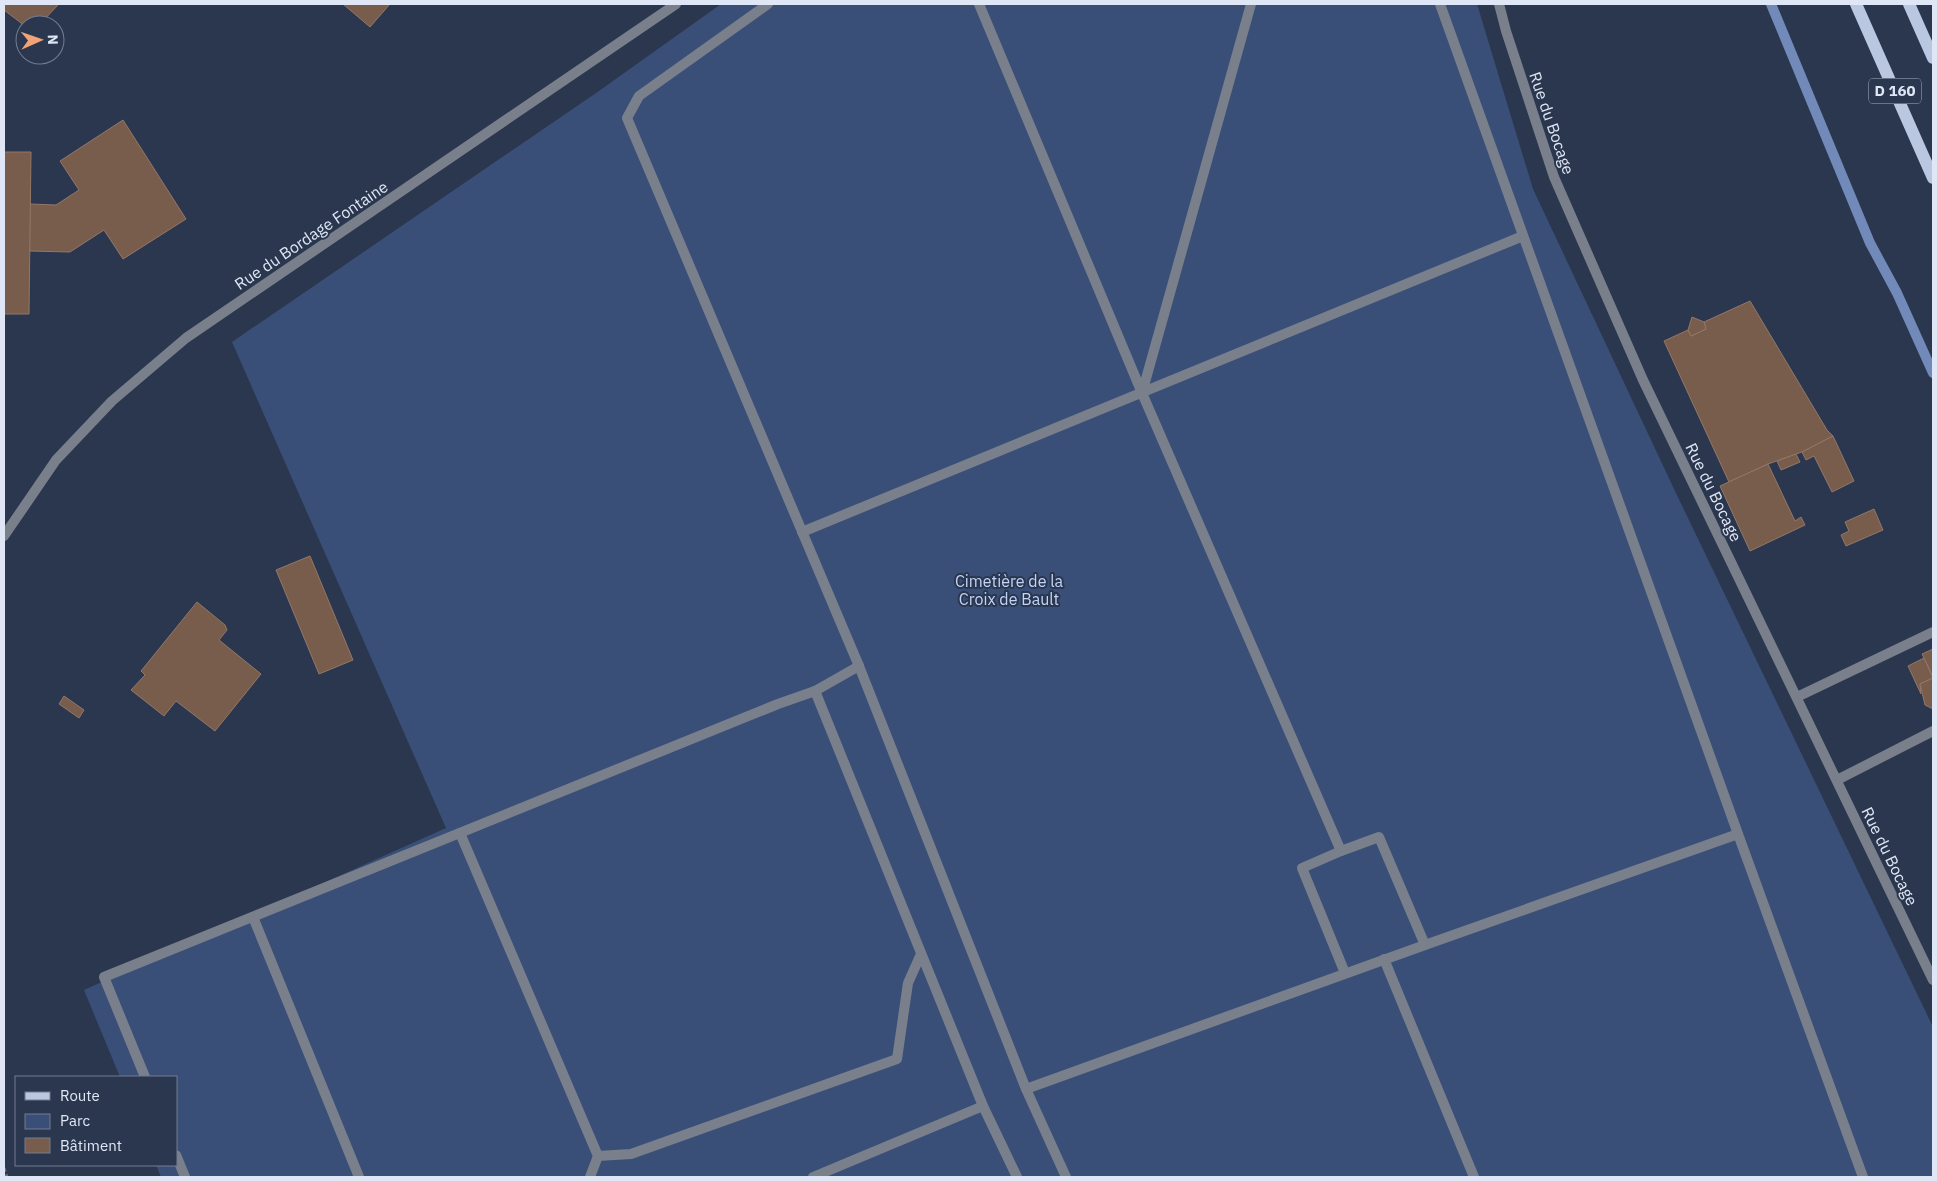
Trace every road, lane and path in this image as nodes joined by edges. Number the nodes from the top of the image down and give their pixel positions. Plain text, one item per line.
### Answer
1 (676, 4) edge
2 (768, 4) edge
3 (979, 4) edge
4 (1251, 4) edge
5 (1440, 4) edge
6 (1499, 4) edge
7 (1856, 4) edge
8 (1909, 4) edge
9 (1933, 58) edge
10 (1933, 178) edge
11 (1523, 236) junction
12 (1142, 393) junction
13 (802, 532) junction
14 (4, 536) edge
15 (1933, 632) edge
16 (859, 666) junction
17 (815, 691) junction
18 (1797, 697) junction
19 (1933, 731) edge
20 (1837, 780) junction
21 (460, 833) junction
22 (1738, 834) junction
23 (1341, 851) junction
24 (253, 917) junction
25 (1425, 945) junction
26 (921, 954) junction
27 (1384, 959) junction
28 (1345, 973) junction
29 (1933, 980) edge
30 (145, 1076) edge
31 (1026, 1089) junction
32 (983, 1106) junction
33 (598, 1156) junction
34 (178, 1160) edge
35 (4, 1168) edge
36 (7, 1177) edge
37 (185, 1177) edge
38 (359, 1177) edge
39 (590, 1177) edge
40 (813, 1177) edge
41 (1017, 1177) edge
42 (1066, 1177) edge
43 (1474, 1177) edge
44 (1863, 1177) edge

1 - 14 street, Rue du Bordage Fontaine
2 - 13 street
3 - 12 street
4 - 12 street
5 - 11 street
6 - 18 street, Rue du Bocage
7 - 10 main road, D 160
8 - 9 main road, D 160
11 - 12 street
11 - 22 street
12 - 13 street
12 - 23 street
13 - 16 street
15 - 18 street
16 - 17 street
16 - 31 street
17 - 21 street
17 - 26 street
18 - 20 street, Rue du Bocage
19 - 20 street
20 - 29 street, Rue du Bocage
21 - 24 street
21 - 33 street
22 - 25 street
22 - 44 street
23 - 25 street
23 - 28 street
24 - 30 street
24 - 38 street
25 - 27 street
26 - 32 street
26 - 33 street
27 - 28 street
27 - 43 street
28 - 31 street
31 - 42 street
32 - 40 street
32 - 41 street
33 - 39 street
34 - 37 street
35 - 36 path

